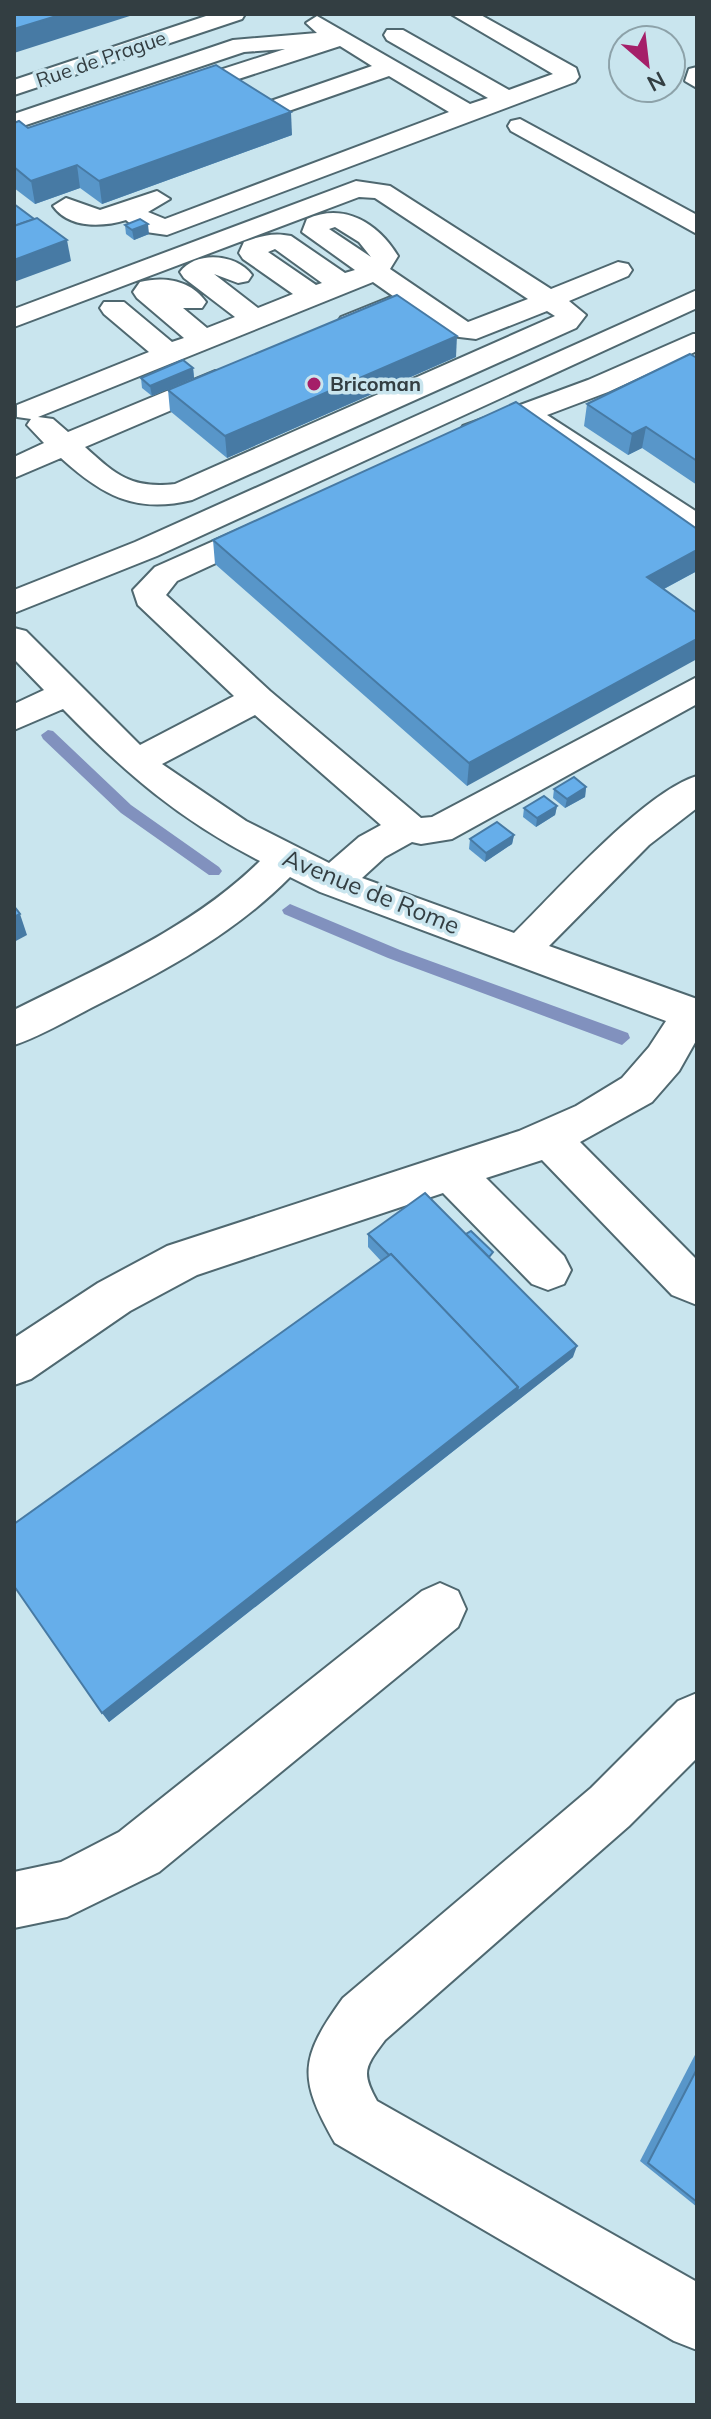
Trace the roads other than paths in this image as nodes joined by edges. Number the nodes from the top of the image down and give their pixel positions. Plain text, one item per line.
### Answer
1 (234, 14) edge
2 (302, 14) edge
3 (462, 14) edge
4 (379, 26) dead end
5 (342, 30) junction
6 (391, 67) junction
7 (512, 73) dead end
8 (697, 74) edge
9 (697, 81) edge
10 (538, 87) junction
11 (14, 88) edge
12 (437, 94) junction
13 (507, 99) junction
14 (408, 105) dead end
15 (271, 109) edge
16 (468, 113) junction
17 (14, 122) edge
18 (520, 126) dead end
19 (40, 136) edge
20 (188, 188) dead end
21 (66, 206) dead end
22 (129, 210) junction
23 (697, 226) edge
24 (618, 270) dead end
25 (342, 284) junction
26 (313, 296) junction
27 (413, 297) junction
28 (697, 298) edge
29 (550, 299) junction
30 (114, 308) dead end
31 (281, 308) junction
32 (14, 319) edge
33 (229, 330) junction
34 (326, 334) edge
35 (696, 342) edge
36 (169, 354) junction
37 (253, 365) edge
38 (21, 405) edge
39 (526, 410) junction
40 (64, 445) junction
41 (441, 448) edge
42 (14, 469) edge
43 (296, 514) edge
44 (697, 526) edge
45 (14, 602) edge
46 (14, 639) edge
47 (697, 689) edge
48 (68, 693) junction
49 (258, 699) junction
50 (14, 718) edge
51 (136, 762) junction
52 (697, 789) edge
53 (408, 827) junction
54 (285, 859) junction
55 (333, 882) junction
56 (520, 951) junction
57 (694, 1015) edge
58 (14, 1029) edge
59 (548, 1138) junction
60 (450, 1171) junction
61 (548, 1270) dead end
62 (697, 1285) edge
63 (14, 1364) edge
64 (440, 1609) dead end
65 (697, 1720) edge
66 (14, 1900) edge
67 (697, 2318) edge

1 - 11 street, Rue de Prague
2 - 5 street
3 - 10 street
4 - 13 street
5 - 6 street
5 - 17 street
5 - 19 street
6 - 12 street
6 - 15 street
7 - 10 street
8 - 9 street
10 - 13 street
12 - 14 street
12 - 16 street
13 - 16 street
16 - 22 street
18 - 23 street
20 - 22 street
21 - 22 street
24 - 29 street
25 - 26 street
25 - 26 street
25 - 27 street
26 - 31 street
27 - 29 street
27 - 34 street
28 - 45 street
29 - 32 street
29 - 40 street
30 - 36 street
31 - 33 street
31 - 33 street
33 - 36 street
35 - 39 street
36 - 38 street
37 - 40 street
38 - 40 street
39 - 41 street
39 - 44 street
40 - 42 street
43 - 49 street
46 - 48 street, Avenue de Rome
47 - 53 street
48 - 50 street
48 - 51 street, Avenue de Rome
49 - 51 street
49 - 53 street
51 - 54 street, Avenue de Rome
52 - 56 street
53 - 55 street
54 - 55 street, Avenue de Rome
54 - 58 street
55 - 56 street, Avenue de Rome
56 - 57 street, Avenue de Rome
57 - 59 street
59 - 60 street
59 - 62 street
60 - 61 street
60 - 63 street
64 - 66 street
65 - 67 street

